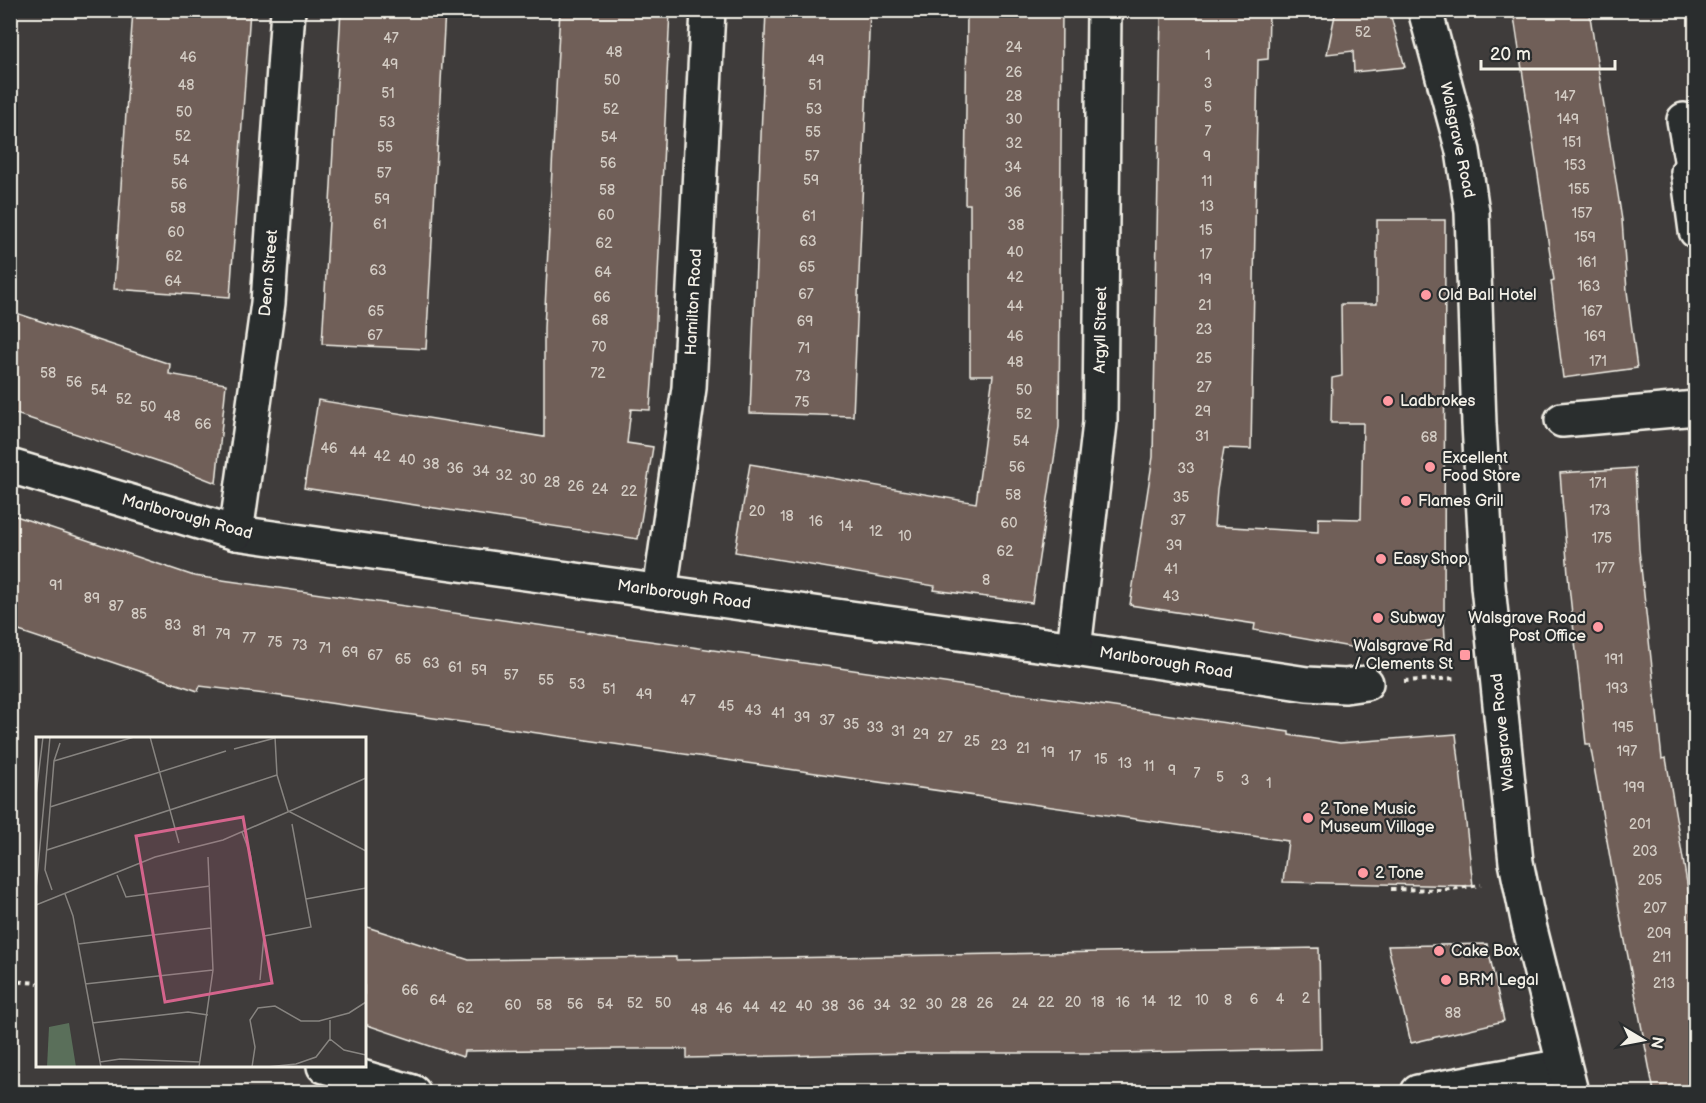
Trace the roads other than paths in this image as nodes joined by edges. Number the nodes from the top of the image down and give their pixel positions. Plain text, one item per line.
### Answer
1 (288, 10) edge
2 (708, 10) edge
3 (1104, 10) edge
4 (1425, 10) edge
5 (1684, 120) dead end
6 (1695, 231) edge
7 (1695, 408) edge
8 (1562, 420) dead end
9 (10, 466) edge
10 (236, 533) junction
11 (660, 592) junction
12 (1074, 649) junction
13 (1366, 683) road end
14 (331, 1067) edge
15 (1567, 1079) edge
16 (413, 1092) edge
17 (1418, 1092) edge

1 - 10 main road, Dean Street
2 - 11 main road, Hamilton Road
3 - 12 main road, Argyll Street
4 - 15 main road, Walsgrave Road
5 - 6 main road
7 - 8 main road
9 - 10 main road, Marlborough Road
10 - 11 main road, Marlborough Road
11 - 12 main road, Marlborough Road
12 - 13 main road, Marlborough Road
14 - 16 main road
15 - 17 main road

